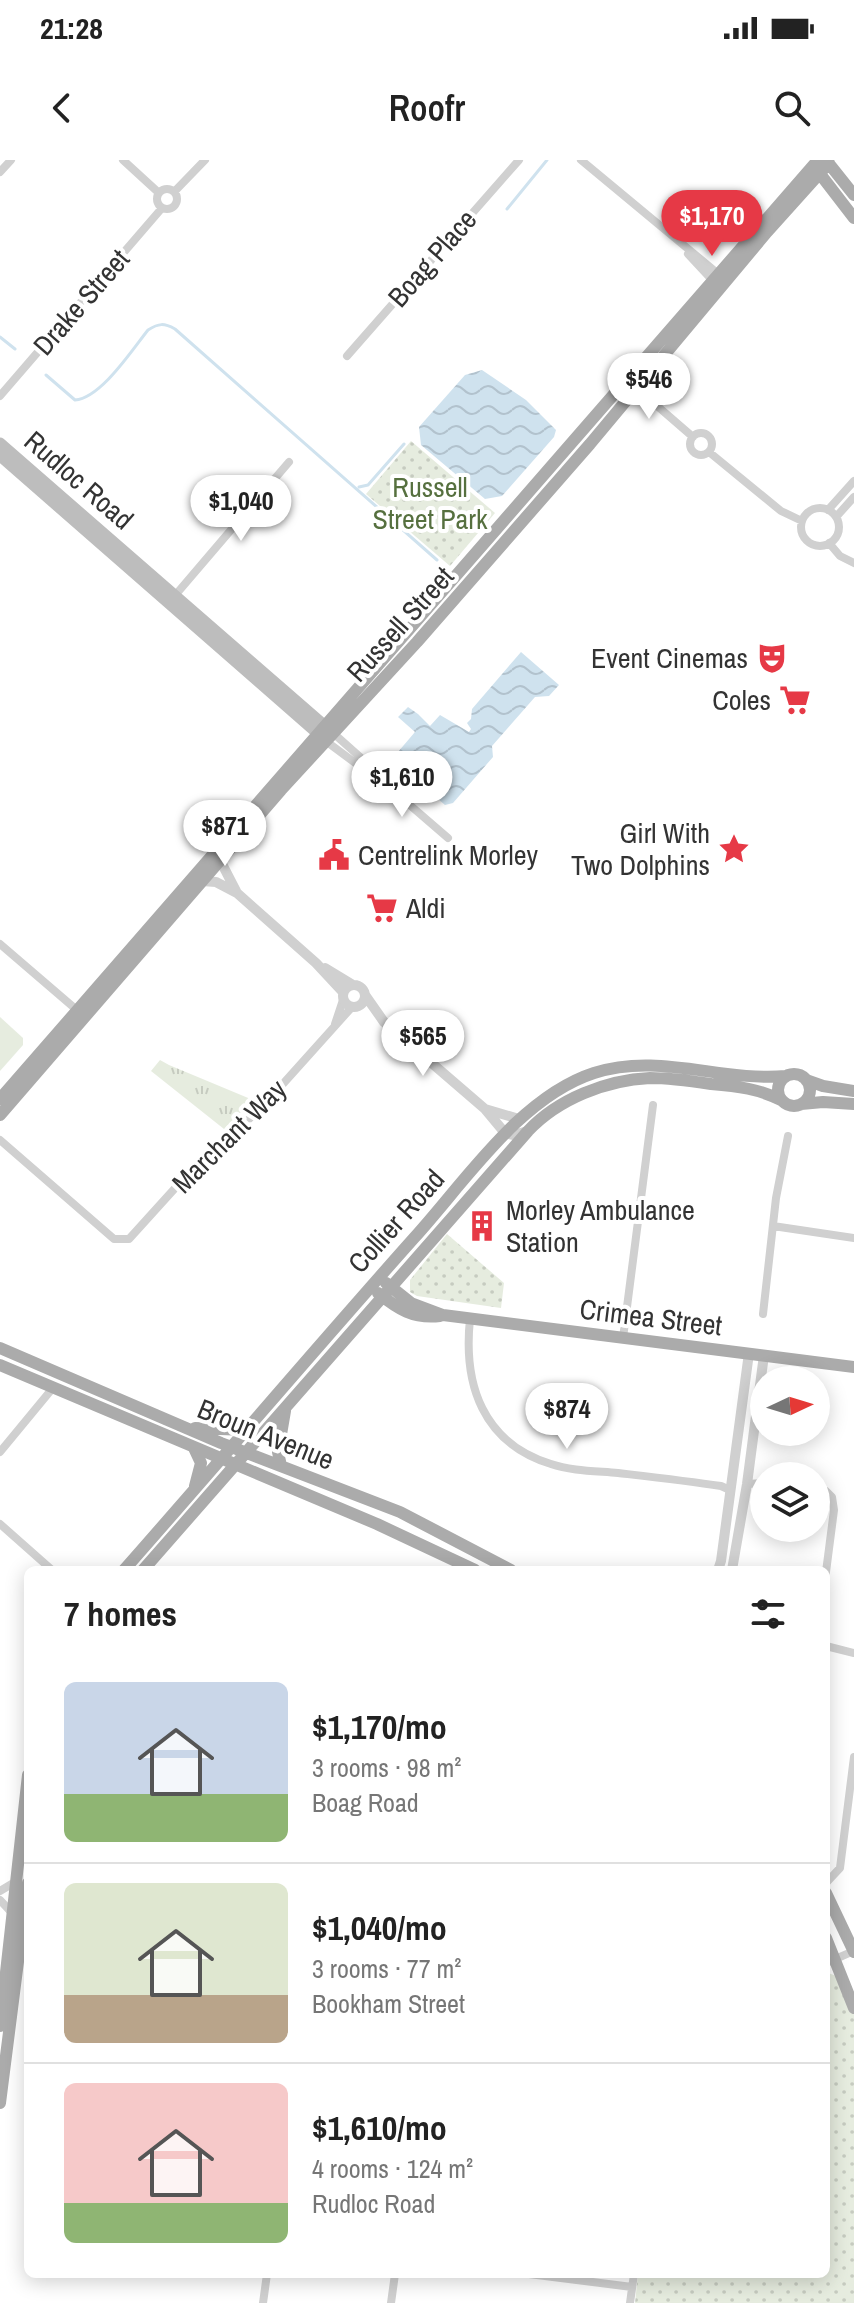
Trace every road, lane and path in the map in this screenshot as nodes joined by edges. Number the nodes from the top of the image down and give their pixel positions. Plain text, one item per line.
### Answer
1 (11, 160) edge
2 (123, 160) edge
3 (205, 160) edge
4 (519, 160) edge
5 (581, 160) edge
6 (821, 163) edge
7 (0, 172) edge
8 (174, 192) junction
9 (159, 193) junction
10 (854, 195) edge
11 (162, 208) junction
12 (854, 218) edge
13 (719, 281) junction
14 (347, 356) dead end
15 (627, 380) junction
16 (638, 389) junction
17 (0, 396) edge
18 (693, 437) junction
19 (0, 443) edge
20 (709, 452) junction
21 (0, 456) edge
22 (289, 462) dead end
23 (854, 481) edge
24 (854, 497) edge
25 (828, 510) junction
26 (836, 517) junction
27 (802, 521) junction
28 (829, 543) junction
29 (854, 563) edge
30 (172, 599) junction
31 (427, 608) junction
32 (445, 610) junction
33 (325, 734) junction
34 (448, 838) dead end
35 (220, 860) junction
36 (205, 873) junction
37 (237, 893) junction
38 (0, 944) edge
39 (365, 995) junction
40 (349, 998) junction
41 (80, 1013) junction
42 (384, 1022) junction
43 (786, 1076) junction
44 (806, 1080) junction
45 (854, 1091) edge
46 (0, 1099) edge
47 (783, 1101) junction
48 (801, 1104) junction
49 (854, 1104) edge
50 (653, 1105) dead end
51 (485, 1109) junction
52 (0, 1115) edge
53 (519, 1119) junction
54 (528, 1131) junction
55 (505, 1133) junction
56 (788, 1136) dead end
57 (0, 1140) edge
58 (773, 1226) junction
59 (854, 1238) edge
60 (374, 1281) junction
61 (387, 1292) junction
62 (763, 1314) dead end
63 (470, 1319) junction
64 (623, 1338) junction
65 (0, 1348) edge
66 (749, 1353) junction
67 (764, 1355) junction
68 (0, 1365) edge
69 (854, 1367) edge
70 (52, 1389) junction
71 (288, 1404) junction
72 (176, 1424) junction
73 (246, 1430) junction
74 (232, 1447) junction
75 (194, 1448) junction
76 (0, 1452) edge
77 (246, 1452) junction
78 (222, 1459) junction
79 (235, 1465) junction
80 (281, 1466) junction
81 (747, 1484) junction
82 (750, 1484) edge
83 (195, 1490) junction
84 (730, 1490) junction
85 (830, 1495) edge
86 (0, 1524) edge
87 (830, 1541) edge
88 (830, 1542) edge
89 (47, 1566) edge
90 (128, 1566) edge
91 (147, 1566) edge
92 (466, 1566) edge
93 (503, 1566) edge
94 (719, 1566) edge
95 (733, 1566) edge
96 (827, 1566) edge
97 (830, 1647) edge
98 (854, 1653) edge
99 (854, 1757) edge
100 (830, 1879) edge
101 (24, 1888) edge
102 (0, 1891) edge
103 (0, 1900) edge
104 (830, 1901) edge
105 (12, 1913) junction
106 (854, 1951) edge
107 (831, 1960) edge
108 (854, 2008) edge
109 (0, 2026) edge
110 (0, 2103) edge
111 (266, 2278) edge
112 (394, 2278) edge
113 (561, 2278) edge
114 (633, 2278) edge
115 (632, 2287) junction
116 (263, 2303) edge
117 (391, 2303) edge
118 (630, 2303) edge

1 - 7 street
2 - 9 street
3 - 8 street
4 - 14 street, Boag Place
5 - 13 street
6 - 10 main road
6 - 12 main road
6 - 13 main road, Russell Street
8 - 9 street
8 - 11 street
9 - 11 street
11 - 17 street, Drake Street
13 - 15 main road, Russell Street
13 - 16 main road, Russell Street
15 - 16 street
15 - 31 main road, Russell Street
16 - 18 street
16 - 32 main road, Russell Street
18 - 20 street
18 - 20 street
19 - 30 main road, Rudloc Road
20 - 27 street
21 - 30 main road, Rudloc Road
22 - 30 street
23 - 25 street
24 - 26 street
25 - 26 street
25 - 27 street
26 - 28 street
27 - 28 street
28 - 29 street
30 - 33 main road, Rudloc Road
31 - 32 main road
31 - 33 main road, Russell Street
32 - 33 main road, Russell Street
33 - 34 street, Rudloc Road
33 - 35 main road, Russell Street
33 - 36 main road, Russell Street
35 - 36 main road, Russell Street
35 - 37 street
36 - 37 street
36 - 41 main road, Russell Street
37 - 40 street
38 - 41 street
39 - 40 street
39 - 40 street
39 - 42 street
40 - 42 street
40 - 57 street, Marchant Way
41 - 46 main road, Russell Street
41 - 52 main road, Russell Street
42 - 51 street
43 - 44 main road
43 - 47 main road
43 - 53 main road, Collier Road
44 - 45 main road
44 - 48 main road
47 - 48 main road
47 - 54 main road, Collier Road
48 - 49 main road
50 - 64 street
51 - 53 street
51 - 55 street
53 - 55 main road, Collier Road
54 - 55 street
54 - 61 main road, Collier Road
55 - 60 main road, Collier Road
56 - 58 street
58 - 59 street
58 - 62 street
60 - 61 main road, Crimea Street
60 - 73 main road, Collier Road
61 - 63 main road, Crimea Street
61 - 71 main road, Collier Road
63 - 64 main road, Crimea Street
63 - 84 street
64 - 66 main road, Crimea Street
65 - 72 main road, Broun Avenue
66 - 67 main road, Crimea Street
66 - 84 street
67 - 69 main road, Crimea Street
67 - 81 street
68 - 70 main road, Broun Avenue
70 - 75 main road, Broun Avenue
70 - 76 street
71 - 77 main road, Collier Road
71 - 80 main road
72 - 73 main road
72 - 74 main road, Broun Avenue
73 - 74 main road, Collier Road
74 - 77 main road, Broun Avenue
74 - 78 main road, Collier Road
75 - 78 main road, Broun Avenue
75 - 83 main road
77 - 79 main road, Collier Road
77 - 80 main road, Broun Avenue
78 - 79 main road, Broun Avenue
78 - 83 main road, Collier Road
79 - 91 main road, Collier Road
79 - 92 main road, Broun Avenue
80 - 93 main road, Broun Avenue
81 - 82 street
81 - 95 street
83 - 90 main road, Collier Road
84 - 94 street
85 - 87 street
86 - 89 street
88 - 96 street
97 - 98 street
99 - 100 street
101 - 102 street
101 - 105 main road
101 - 110 main road
103 - 105 street
104 - 106 main road
105 - 109 main road
106 - 107 street
107 - 108 main road
111 - 116 street
112 - 117 street
113 - 115 street
114 - 115 street
115 - 118 street

